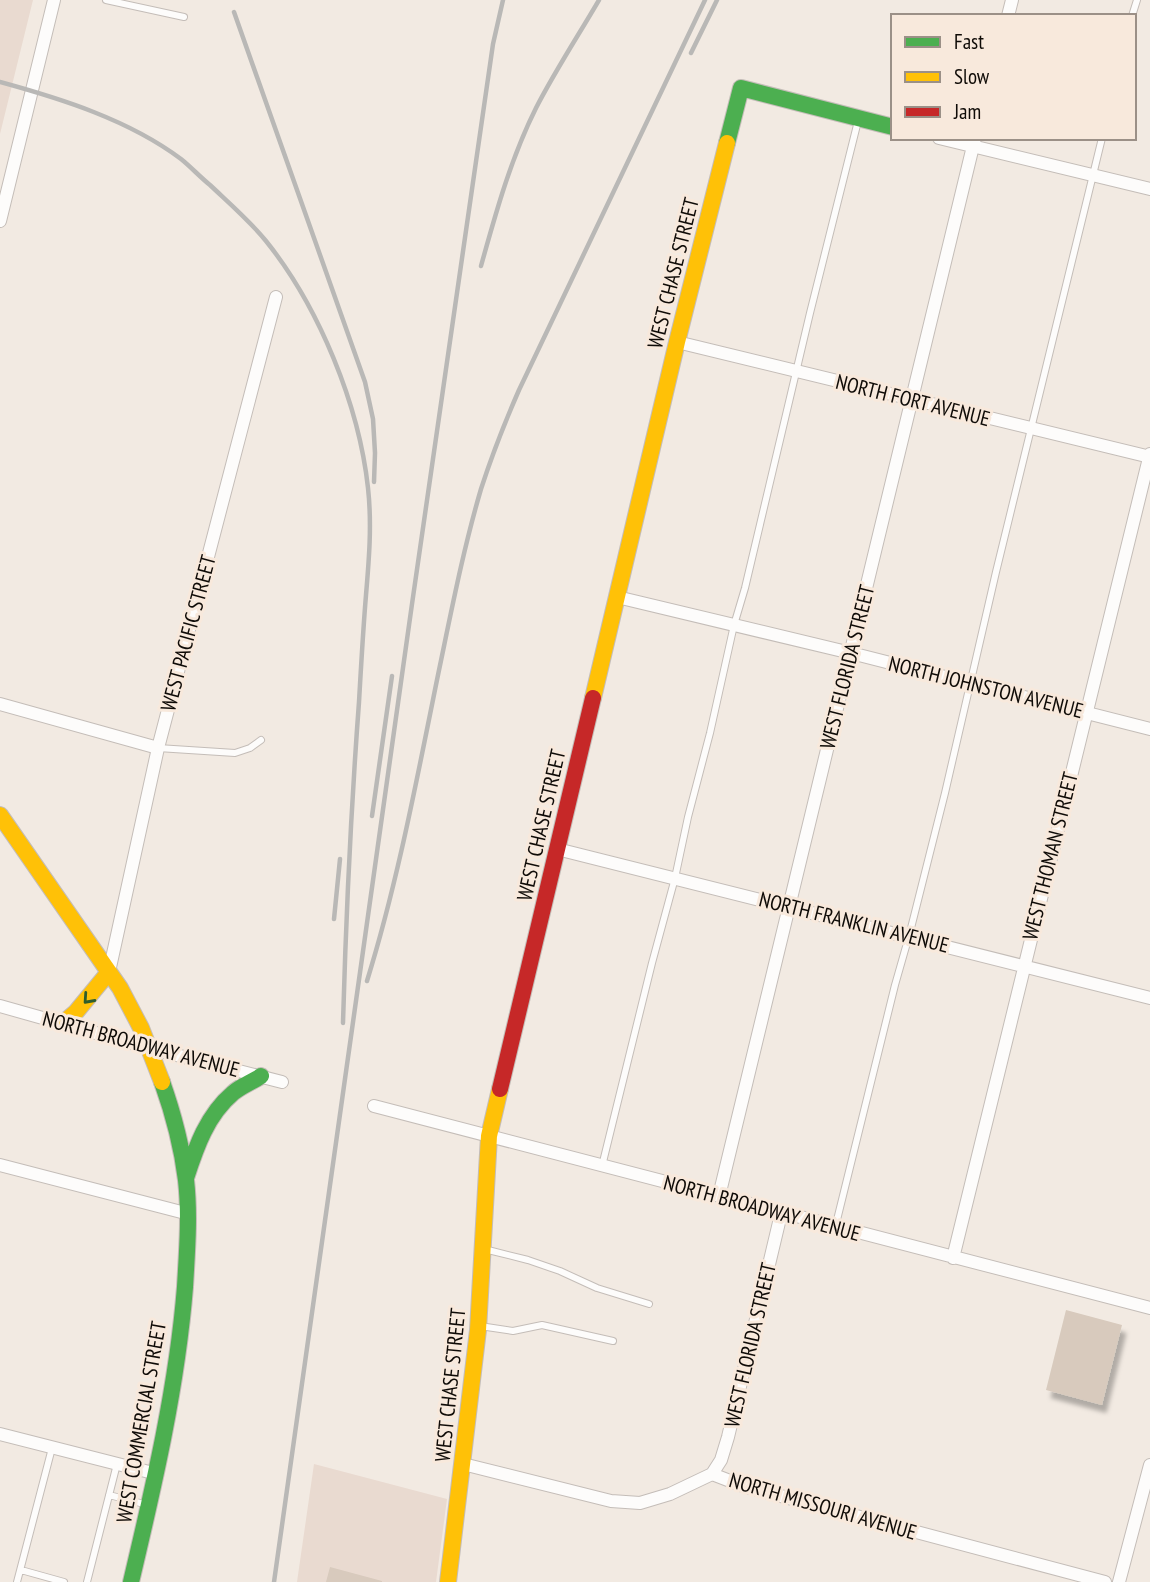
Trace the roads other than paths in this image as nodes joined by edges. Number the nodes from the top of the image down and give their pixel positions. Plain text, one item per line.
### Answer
1 (54, 0) edge
2 (106, 0) edge
3 (184, 17) dead end
4 (859, 118) junction
5 (891, 126) edge
6 (1101, 140) edge
7 (973, 142) edge
8 (1092, 175) junction
9 (1150, 189) edge
10 (0, 221) edge
11 (276, 296) dead end
12 (677, 342) junction
13 (796, 371) junction
14 (912, 399) junction
15 (1031, 428) junction
16 (1150, 456) edge
17 (618, 597) junction
18 (734, 625) junction
19 (851, 653) junction
20 (971, 684) junction
21 (0, 704) edge
22 (1086, 712) junction
23 (1150, 729) edge
24 (261, 740) dead end
25 (159, 748) junction
26 (0, 815) edge
27 (557, 849) junction
28 (675, 878) junction
29 (789, 906) junction
30 (909, 936) junction
31 (1024, 965) junction
32 (109, 972) junction
33 (1150, 998) edge
34 (0, 1006) edge
35 (63, 1023) junction
36 (149, 1048) junction
37 (261, 1076) junction
38 (282, 1082) dead end
39 (374, 1106) dead end
40 (489, 1136) junction
41 (0, 1164) edge
42 (602, 1166) junction
43 (186, 1178) junction
44 (719, 1196) junction
45 (189, 1214) junction
46 (781, 1214) junction
47 (835, 1228) junction
48 (482, 1249) junction
49 (953, 1258) junction
50 (649, 1304) dead end
51 (1150, 1308) edge
52 (478, 1326) junction
53 (613, 1341) dead end
54 (0, 1434) edge
55 (52, 1447) junction
56 (117, 1464) junction
57 (463, 1464) junction
58 (1150, 1465) edge
59 (157, 1474) junction
60 (712, 1474) junction
61 (109, 1495) junction
62 (149, 1505) junction
63 (20, 1570) junction
64 (18, 1582) edge
65 (64, 1582) edge
66 (87, 1582) edge
67 (131, 1582) edge
68 (448, 1582) edge
69 (1104, 1582) edge
70 (1119, 1582) edge

1 - 10 street
2 - 3 lane
4 - 5 street
4 - 12 street, WEST CHASE STREET
4 - 13 lane
6 - 8 lane
7 - 8 street
7 - 14 street, WEST FLORIDA STREET
8 - 9 street
8 - 15 lane
11 - 25 street, WEST PACIFIC STREET
12 - 13 street, NORTH FORT AVENUE
12 - 17 street, WEST CHASE STREET
13 - 14 street, NORTH FORT AVENUE
13 - 18 lane
14 - 15 street, NORTH FORT AVENUE
14 - 19 street, WEST FLORIDA STREET
15 - 16 street, NORTH FORT AVENUE
15 - 20 lane
16 - 22 street, WEST THOMAN STREET
17 - 18 street, NORTH JOHNSTON AVENUE
17 - 27 street, WEST CHASE STREET
18 - 19 street, NORTH JOHNSTON AVENUE
18 - 28 lane
19 - 20 street, NORTH JOHNSTON AVENUE
19 - 29 street, WEST FLORIDA STREET
20 - 22 street, NORTH JOHNSTON AVENUE
20 - 30 lane
21 - 25 street
22 - 23 street, NORTH JOHNSTON AVENUE
22 - 31 street, WEST THOMAN STREET
24 - 25 lane
25 - 32 street, WEST PACIFIC STREET
26 - 32 street, WEST COMMERCIAL STREET
27 - 28 street, NORTH FRANKLIN AVENUE
27 - 40 street, WEST CHASE STREET
28 - 29 street, NORTH FRANKLIN AVENUE
28 - 42 lane
29 - 30 street, NORTH FRANKLIN AVENUE
29 - 44 street, WEST FLORIDA STREET
30 - 31 street, NORTH FRANKLIN AVENUE
30 - 47 lane
31 - 33 street, NORTH FRANKLIN AVENUE
31 - 49 street, WEST THOMAN STREET
32 -> 35 street
32 - 36 street, WEST COMMERCIAL STREET
34 - 35 street, NORTH BROADWAY AVENUE
35 - 36 street, NORTH BROADWAY AVENUE
36 - 37 street, NORTH BROADWAY AVENUE
36 - 43 street, WEST COMMERCIAL STREET
37 - 38 street, NORTH BROADWAY AVENUE
37 - 43 street
39 - 40 street, NORTH BROADWAY AVENUE
40 - 42 street, NORTH BROADWAY AVENUE
40 - 48 street, WEST CHASE STREET
41 - 45 street
42 - 44 street, NORTH BROADWAY AVENUE
43 - 45 street, WEST COMMERCIAL STREET
44 - 46 street, NORTH BROADWAY AVENUE
45 - 59 street, WEST COMMERCIAL STREET
46 - 47 street, NORTH BROADWAY AVENUE
46 - 60 street, WEST FLORIDA STREET
47 - 49 street, NORTH BROADWAY AVENUE
48 - 50 lane
48 - 52 street, WEST CHASE STREET
49 - 51 street, NORTH BROADWAY AVENUE
52 - 53 lane
52 - 57 street, WEST CHASE STREET
54 - 55 street
55 - 56 street
55 - 63 lane
56 - 59 street
56 - 61 lane
57 - 60 street, NORTH MISSOURI AVENUE
57 - 68 street, WEST CHASE STREET
58 - 70 street
59 - 62 street, WEST COMMERCIAL STREET
60 - 69 street, NORTH MISSOURI AVENUE
61 - 62 lane
61 - 66 lane
62 - 67 street, WEST COMMERCIAL STREET
63 - 64 lane
63 - 65 lane

